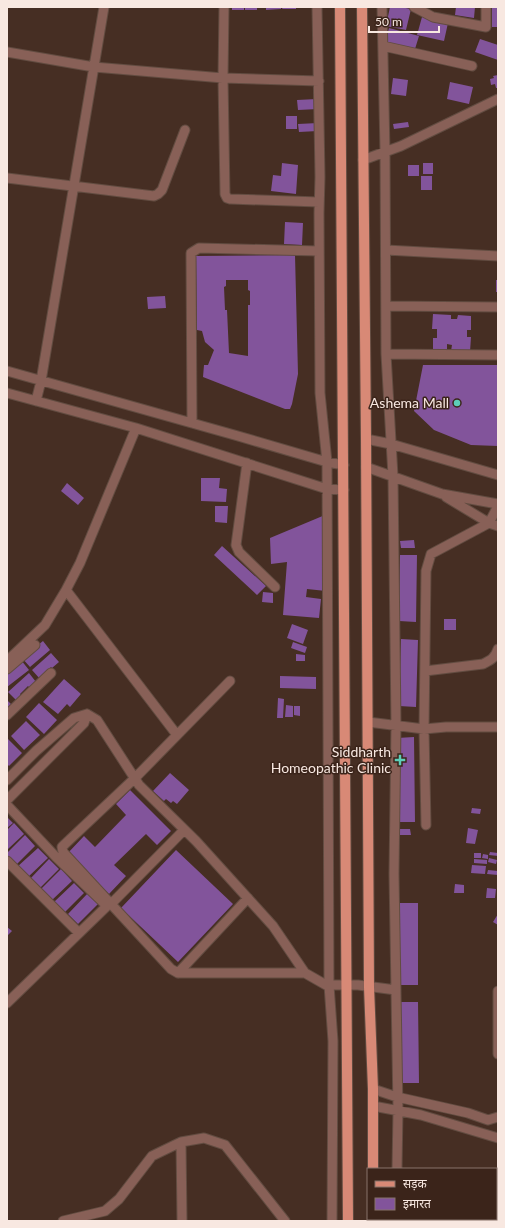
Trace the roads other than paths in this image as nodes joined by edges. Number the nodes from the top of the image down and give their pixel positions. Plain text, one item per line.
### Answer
1 (104, 7) edge
2 (224, 7) edge
3 (317, 7) edge
4 (340, 7) edge
5 (362, 7) edge
6 (382, 7) edge
7 (414, 7) edge
8 (486, 7) edge
9 (383, 46) junction
10 (7, 52) edge
11 (472, 66) dead end
12 (94, 67) junction
13 (223, 78) junction
14 (319, 81) junction
15 (498, 99) edge
16 (185, 130) dead end
17 (385, 152) junction
18 (363, 160) junction
19 (7, 178) edge
20 (74, 187) junction
21 (319, 202) junction
22 (386, 250) junction
23 (319, 251) junction
24 (498, 256) edge
25 (386, 306) junction
26 (498, 307) edge
27 (386, 354) junction
28 (498, 355) edge
29 (7, 371) edge
30 (41, 381) junction
31 (7, 393) edge
32 (36, 401) junction
33 (192, 423) junction
34 (136, 428) junction
35 (366, 439) junction
36 (391, 444) junction
37 (326, 462) junction
38 (247, 464) junction
39 (344, 465) junction
40 (366, 467) junction
41 (498, 475) edge
42 (393, 476) junction
43 (327, 489) junction
44 (344, 490) junction
45 (442, 494) junction
46 (498, 505) edge
47 (494, 524) edge
48 (275, 587) dead end
49 (66, 590) junction
50 (35, 645) dead end
51 (498, 649) edge
52 (7, 661) edge
53 (7, 669) edge
54 (425, 671) junction
55 (51, 673) dead end
56 (230, 681) dead end
57 (87, 714) junction
58 (7, 715) edge
59 (328, 719) junction
60 (344, 719) junction
61 (368, 722) junction
62 (396, 725) junction
63 (498, 728) edge
64 (424, 729) junction
65 (177, 735) junction
66 (36, 751) junction
67 (46, 761) junction
68 (135, 778) junction
69 (7, 780) edge
70 (7, 800) edge
71 (7, 805) edge
72 (426, 825) dead end
73 (184, 830) junction
74 (7, 861) edge
75 (248, 898) junction
76 (111, 904) junction
77 (79, 933) junction
78 (178, 973) junction
79 (306, 973) junction
80 (330, 985) junction
81 (346, 985) junction
82 (369, 987) junction
83 (396, 990) junction
84 (498, 991) edge
85 (7, 1003) edge
86 (498, 1054) edge
87 (373, 1088) junction
88 (397, 1097) junction
89 (373, 1106) junction
90 (398, 1110) junction
91 (498, 1117) edge
92 (498, 1138) edge
93 (181, 1142) junction
94 (373, 1168) edge
95 (397, 1168) edge
96 (63, 1221) edge
97 (182, 1221) edge
98 (285, 1221) edge
99 (332, 1221) edge
100 (348, 1221) edge

1 - 12 street
2 - 13 street
3 - 14 street
4 - 39 main road
5 - 18 main road
6 - 9 street
7 - 8 street
9 - 11 street
9 - 17 street
10 - 12 street
12 - 13 street
12 - 20 street
13 - 14 street
13 - 21 street
14 - 21 street
15 - 17 street
16 - 20 street
17 - 18 street
17 - 22 street
18 - 35 main road
19 - 20 street
20 - 30 street
21 - 23 street
22 - 24 street
22 - 25 street
23 - 33 street
23 - 37 street
25 - 26 street
25 - 27 street
27 - 28 street
27 - 36 street
29 - 30 street
30 - 32 street
30 - 33 street
31 - 32 street
32 - 34 street
33 - 37 street
34 - 38 street
34 - 49 street
35 - 36 street
35 - 40 main road
36 - 41 street
36 - 42 street
37 - 39 street
37 - 43 street
38 - 43 street
38 - 48 street
39 - 44 main road
40 - 42 street
40 - 61 main road
42 - 45 street
42 - 62 street
43 - 44 street
43 - 59 street
44 - 60 main road
45 - 46 street
45 - 47 street
46 - 47 street
47 - 54 street
49 - 52 street
49 - 65 street
50 - 53 street
51 - 54 street
54 - 64 street
55 - 58 street
56 - 65 street
57 - 66 street
57 - 67 street
57 - 68 street
59 - 60 street
59 - 80 street
60 - 81 main road
61 - 62 street
61 - 82 main road
62 - 64 street
62 - 83 street
63 - 64 street
64 - 72 street
65 - 68 street
66 - 67 street
66 - 69 street
67 - 70 street
68 - 73 street
68 - 76 street
71 - 77 street
73 - 75 street
73 - 76 street
74 - 77 street
75 - 78 street
75 - 79 street
76 - 78 street
77 - 85 street
78 - 79 street
79 - 80 street
80 - 81 street
80 - 99 street
81 - 82 street
81 - 100 main road
82 - 83 street
82 - 87 main road
83 - 88 street
84 - 86 street
87 - 88 street
87 - 89 main road
88 - 90 street
88 - 91 street
89 - 90 street
89 - 94 main road
90 - 92 street
90 - 95 street
93 - 96 street
93 - 97 street
93 - 98 street

